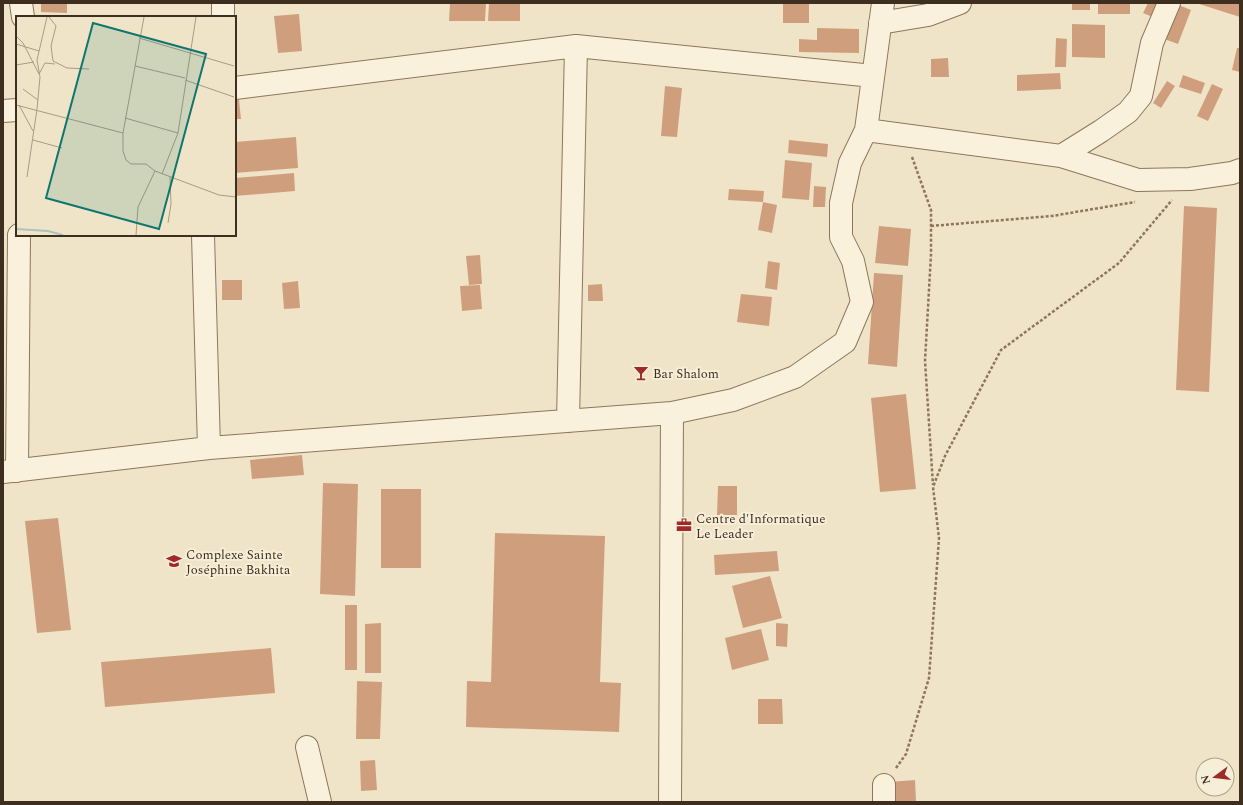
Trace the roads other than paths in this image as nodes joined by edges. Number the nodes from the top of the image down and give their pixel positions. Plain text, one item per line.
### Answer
1 (21, 3) edge
2 (223, 3) edge
3 (960, 3) edge
4 (1169, 3) edge
5 (882, 13) edge
6 (23, 16) edge
7 (223, 16) edge
8 (576, 46) junction
9 (873, 76) junction
10 (236, 88) edge
11 (16, 110) edge
12 (3, 111) edge
13 (866, 130) junction
14 (1061, 156) junction
15 (1240, 170) edge
16 (19, 236) edge
17 (203, 236) edge
18 (672, 413) junction
19 (568, 421) junction
20 (208, 448) junction
21 (10, 471) edge
22 (306, 747) dead end
23 (320, 802) edge
24 (670, 802) edge

1 - 6 street
2 - 7 street
3 - 5 street
4 - 14 street
5 - 9 street
8 - 9 street
8 - 10 street
8 - 19 street
9 - 13 street
11 - 12 street
13 - 14 street
13 - 18 street
14 - 15 street
16 - 21 street
17 - 20 street
18 - 19 street
18 - 24 street
19 - 20 street
20 - 21 street
22 - 23 street

